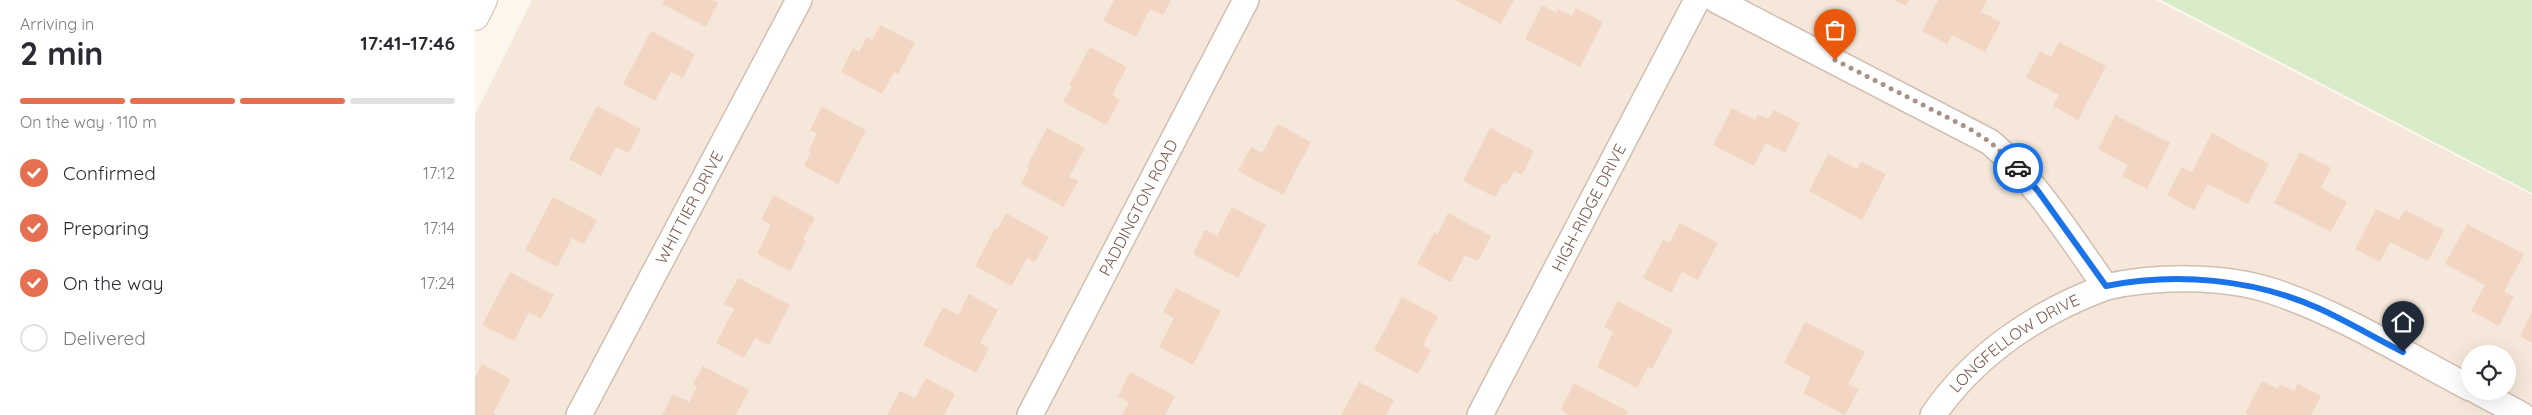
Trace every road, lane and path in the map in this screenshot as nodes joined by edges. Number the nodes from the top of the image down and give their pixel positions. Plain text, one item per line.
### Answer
1 (483, 0) edge
2 (799, 0) edge
3 (1246, 0) edge
4 (1697, 0) edge
5 (1716, 0) edge
6 (475, 16) edge
7 (2106, 286) junction
8 (2461, 383) edge
9 (2494, 400) edge
10 (579, 415) edge
11 (1030, 415) edge
12 (1480, 415) edge
13 (1933, 415) edge
14 (2522, 415) edge

1 - 6 street
2 - 10 street, WHITTIER DRIVE
3 - 11 street, PADDINGTON ROAD
4 - 12 street, HIGH-RIDGE DRIVE
5 - 7 street
7 - 8 street, LONGFELLOW DRIVE
7 - 13 street, LONGFELLOW DRIVE
9 - 14 street

